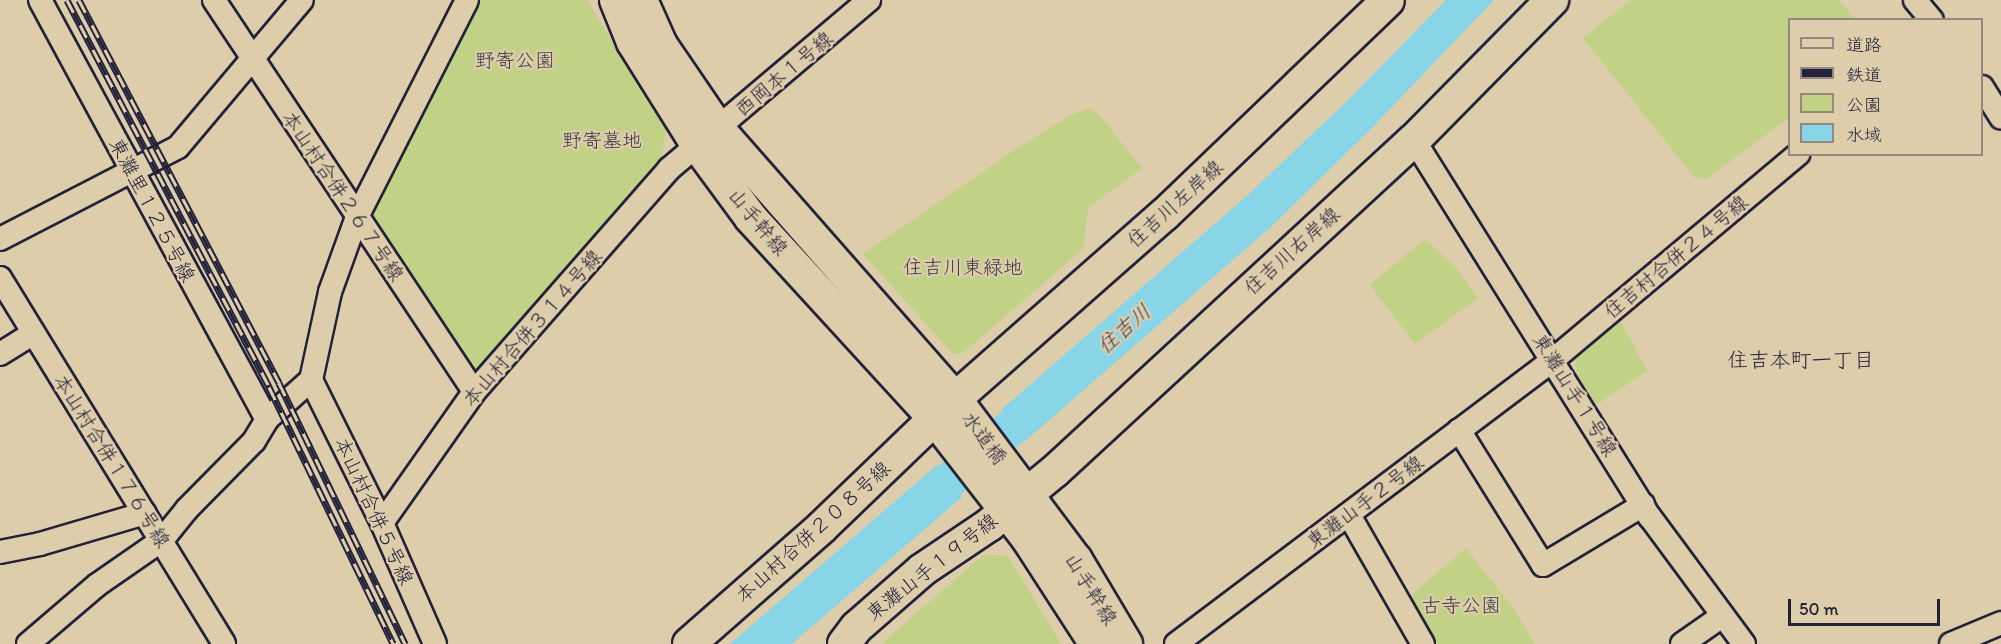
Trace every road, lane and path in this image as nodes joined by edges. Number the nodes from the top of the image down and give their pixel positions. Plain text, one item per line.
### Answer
1 (40, 0) edge
2 (214, 0) edge
3 (302, 0) edge
4 (467, 0) edge
5 (616, 0) edge
6 (640, 0) edge
7 (869, 0) edge
8 (1388, 0) edge
9 (1552, 0) edge
10 (1915, 0) edge
11 (1930, 18) edge
12 (250, 58) junction
13 (1983, 89) edge
14 (2001, 117) edge
15 (708, 138) junction
16 (1414, 140) junction
17 (1796, 156) edge
18 (131, 171) junction
19 (357, 217) junction
20 (0, 239) edge
21 (0, 278) edge
22 (33, 333) junction
23 (0, 354) edge
24 (1554, 359) junction
25 (311, 380) junction
26 (474, 392) junction
27 (945, 409) junction
28 (267, 419) junction
29 (1459, 430) junction
30 (1009, 493) junction
31 (1643, 505) junction
32 (145, 513) junction
33 (1349, 515) junction
34 (382, 523) junction
35 (1038, 532) junction
36 (162, 540) junction
37 (0, 552) edge
38 (1722, 616) junction
39 (2001, 622) edge
40 (28, 644) edge
41 (224, 644) edge
42 (435, 644) edge
43 (689, 644) edge
44 (844, 644) edge
45 (1096, 644) edge
46 (1126, 644) edge
47 (1176, 644) edge
48 (1423, 644) edge
49 (1682, 644) edge
50 (1744, 644) edge
51 (1951, 644) edge

1 - 18 street, 東灘里１２５号線
2 - 12 street, 本山村合併２６７号線
3 - 12 street
4 - 19 street
5 - 15 street, 山手幹線
6 - 15 street, 山手幹線
7 - 15 street, 西岡本１号線
8 - 27 street, 住吉川左岸線
9 - 16 street, 住吉川右岸線
10 - 11 street
12 - 18 street
12 - 19 street, 本山村合併２６７号線
13 - 14 street
15 - 26 street, 本山村合併３１４号線
15 - 27 street, 山手幹線
16 - 24 street, 東灘山手１号線
16 - 30 street, 住吉川右岸線
17 - 24 street, 住吉村合併２４号線
18 - 20 street
18 - 28 street, 東灘里１２５号線
19 - 25 street
19 - 26 street, 本山村合併２６７号線
21 - 22 street, 本山村合併１７６号線
22 - 23 street
22 - 32 street, 本山村合併１７６号線
24 - 29 street, 東灘山手２号線
24 - 31 street, 東灘山手１号線
25 - 28 street
25 - 34 street, 本山村合併５号線
26 - 34 street, 本山村合併３１４号線
27 - 30 street, 水道橋
27 - 43 street, 本山村合併２０８号線
28 - 36 street
29 - 31 street
29 - 33 street, 東灘山手２号線
30 - 35 street, 山手幹線
30 - 44 street, 東灘山手１９号線
31 - 38 street, 東灘山手１号線
32 - 36 street, 本山村合併１７６号線
32 - 37 street
33 - 47 street, 東灘山手２号線
33 - 48 street
34 - 42 street, 本山村合併５号線
35 - 45 street, 山手幹線
35 - 46 street, 山手幹線
36 - 40 street
36 - 41 street, 本山村合併１７６号線
38 - 49 street
38 - 50 street, 東灘山手１号線
39 - 51 street

